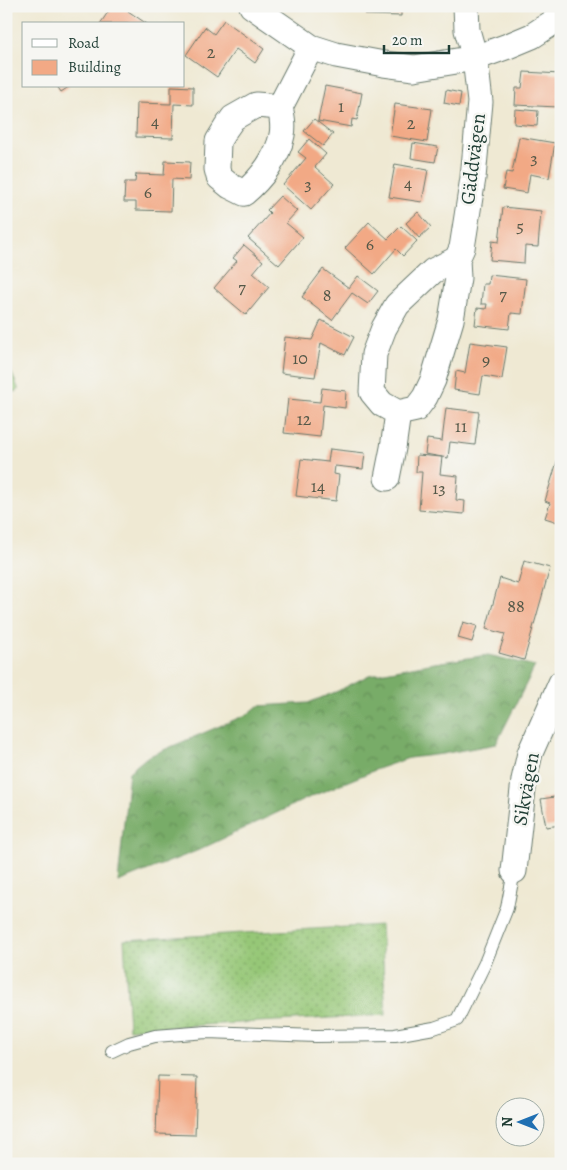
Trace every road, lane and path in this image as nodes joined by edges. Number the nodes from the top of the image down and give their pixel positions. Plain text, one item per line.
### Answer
1 (252, 6) edge
2 (466, 6) edge
3 (561, 16) edge
4 (311, 47) junction
5 (475, 58) junction
6 (280, 107) dead end
7 (457, 260) junction
8 (398, 413) junction
9 (387, 478) dead end
10 (561, 683) edge
11 (514, 871) joint
12 (112, 1052) dead end

1 - 4 street
2 - 5 street, Gäddvägen
3 - 5 street
4 - 5 street
4 - 6 street
5 - 7 street, Gäddvägen
7 - 8 street, Gäddvägen
7 - 8 street
8 - 9 street
10 - 11 street, Sikvägen
11 - 12 lane

